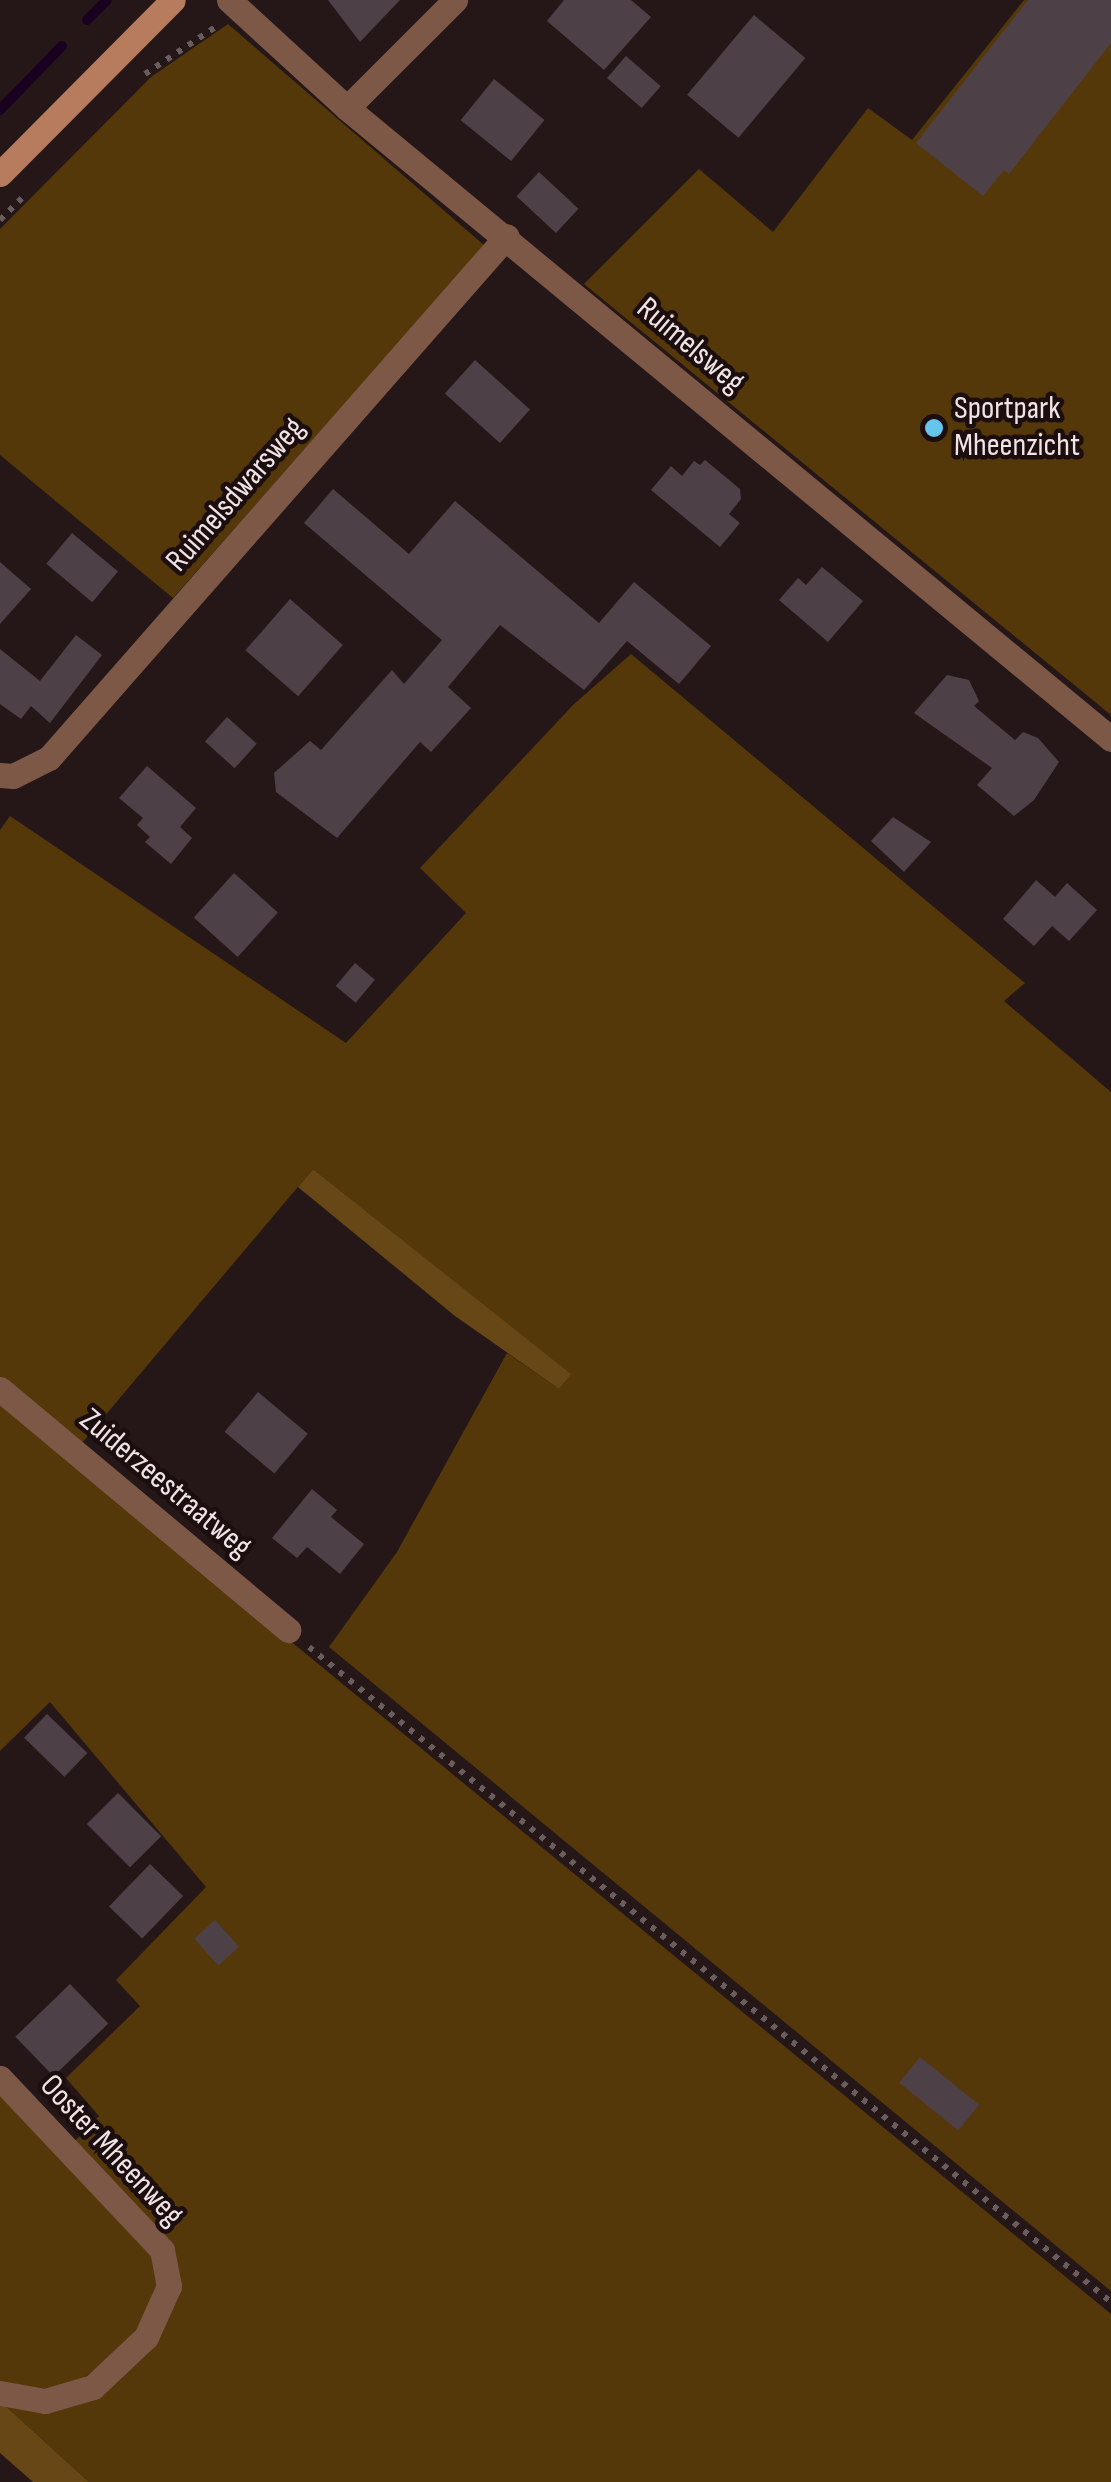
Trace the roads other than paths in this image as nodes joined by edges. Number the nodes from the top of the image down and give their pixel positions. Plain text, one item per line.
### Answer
1 (173, 0) edge
2 (454, 0) edge
3 (233, 3) edge
4 (347, 108) junction
5 (0, 174) edge
6 (507, 236) junction
7 (1111, 739) edge
8 (0, 775) edge
9 (0, 1389) edge
10 (288, 1630) road end
11 (0, 2078) edge
12 (0, 2393) edge

1 - 5 main road
2 - 4 street
3 - 4 street, Ruimelsweg
4 - 6 street, Ruimelsweg
6 - 7 street, Ruimelsweg
6 - 8 street, Ruimelsdwarsweg
9 - 10 street, Zuiderzeestraatweg
11 - 12 street, Ooster Mheenweg

